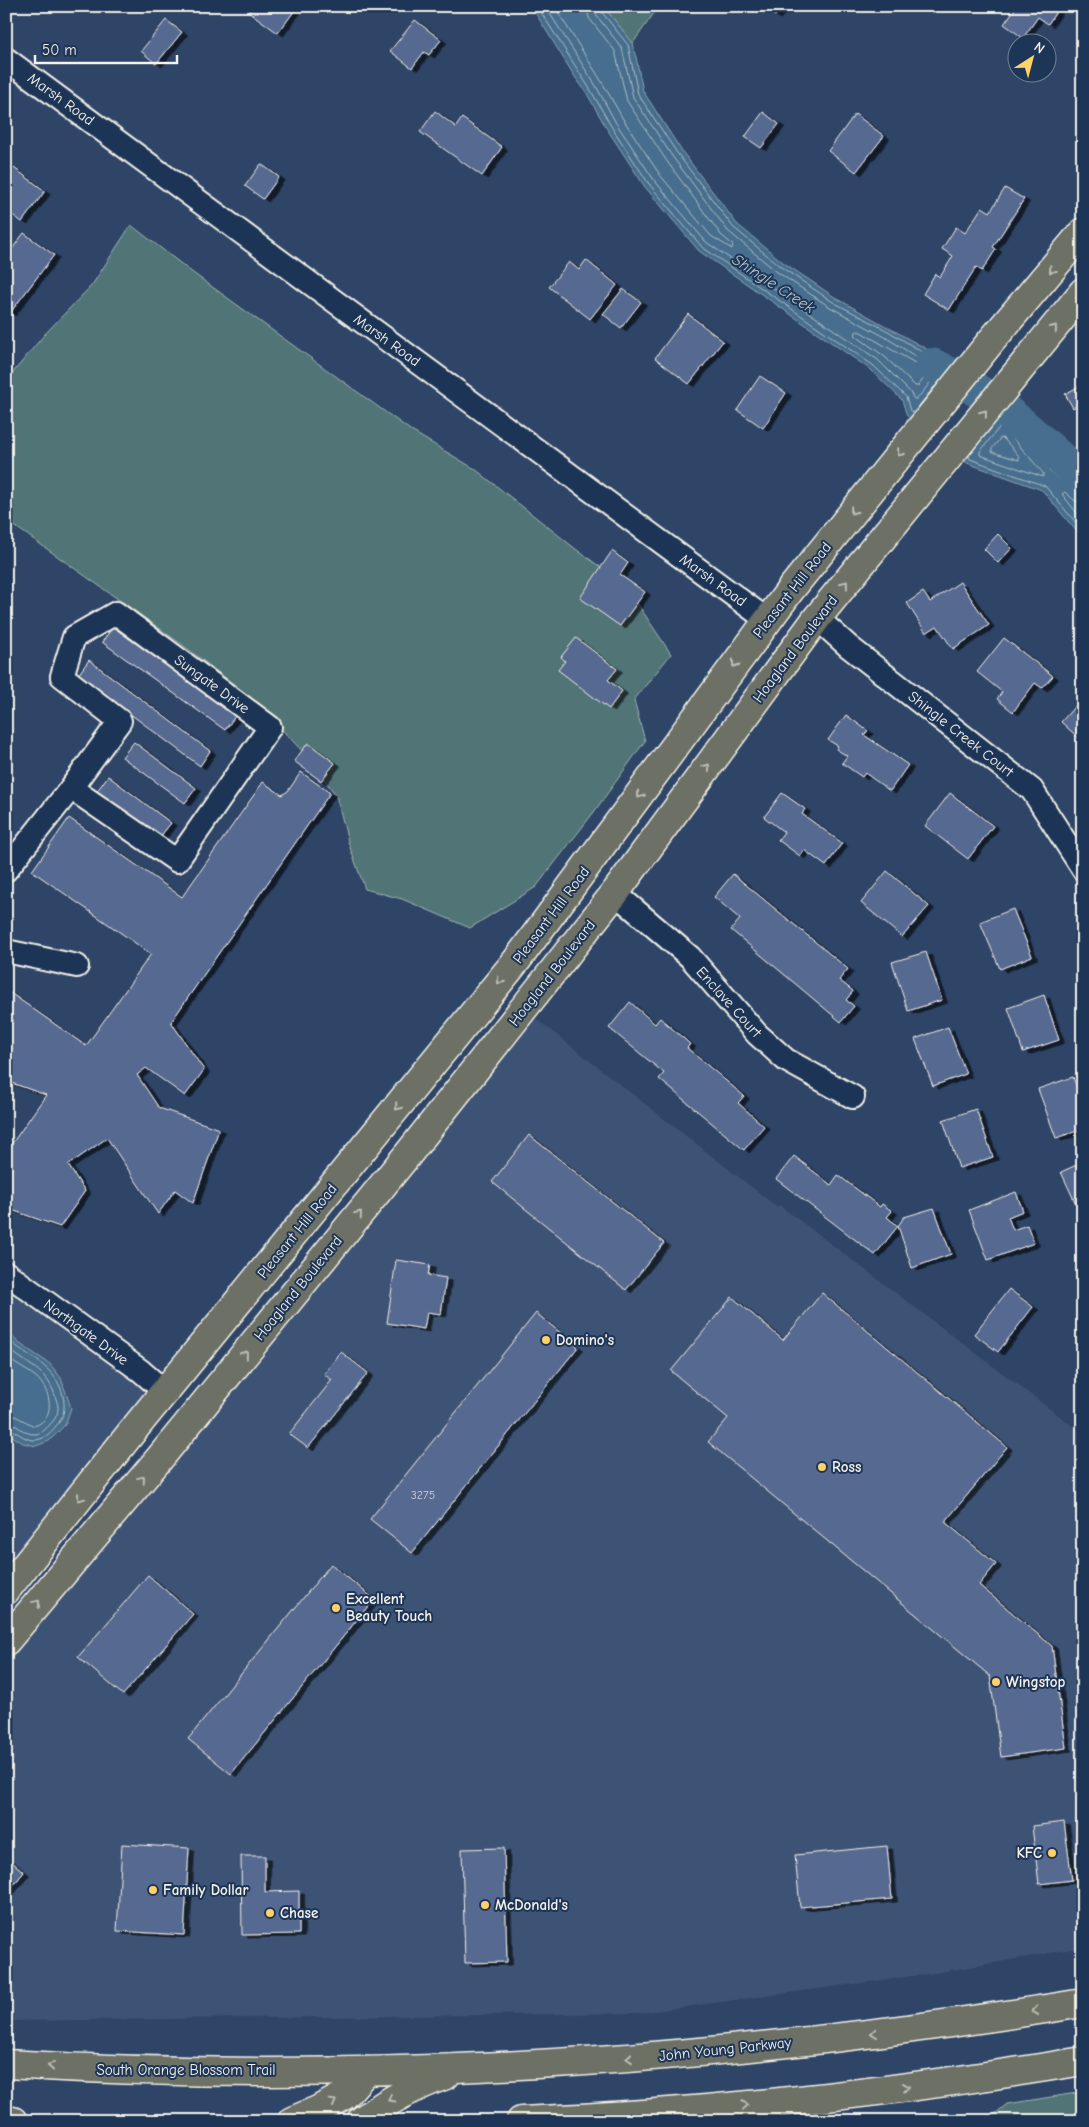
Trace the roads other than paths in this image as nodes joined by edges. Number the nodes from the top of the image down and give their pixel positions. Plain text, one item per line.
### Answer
1 (6, 59) edge
2 (1083, 232) edge
3 (1083, 292) edge
4 (829, 542) junction
5 (817, 618) junction
6 (767, 620) junction
7 (741, 720) junction
8 (71, 788) junction
9 (1083, 869) edge
10 (6, 870) edge
11 (615, 893) junction
12 (6, 951) edge
13 (77, 966) dead end
14 (853, 1097) dead end
15 (6, 1273) edge
16 (165, 1392) junction
17 (194, 1416) junction
18 (6, 1590) edge
19 (6, 1641) edge
20 (1083, 2003) edge
21 (1083, 2061) edge
22 (6, 2064) edge
23 (468, 2067) junction
24 (366, 2071) junction
25 (6, 2120) edge
26 (13, 2121) edge
27 (292, 2121) edge
28 (361, 2121) edge
29 (522, 2121) edge

1 - 6 street, Marsh Road
2 -> 4 main road, Pleasant Hill Road
5 -> 3 main road, Hoagland Boulevard
4 - 5 main road
4 - 6 main road, Pleasant Hill Road
5 - 7 main road, Hoagland Boulevard
5 - 9 street, Shingle Creek Court
6 - 7 main road
6 -> 16 main road, Pleasant Hill Road
11 -> 7 main road, Hoagland Boulevard
8 - 8 street, Sungate Drive
8 - 10 street, Sungate Drive
11 - 14 street, Enclave Court
17 -> 11 main road, Hoagland Boulevard
12 - 13 street
15 - 16 street, Northgate Drive
16 - 17 main road
16 -> 18 main road, Pleasant Hill Road
19 -> 17 main road, Hoagland Boulevard
20 -> 23 main road, John Young Parkway
29 -> 21 main road
24 -> 22 main road, South Orange Blossom Trail
23 - 24 main road, John Young Parkway
23 -> 28 main road
27 -> 24 main road
25 - 26 main road

